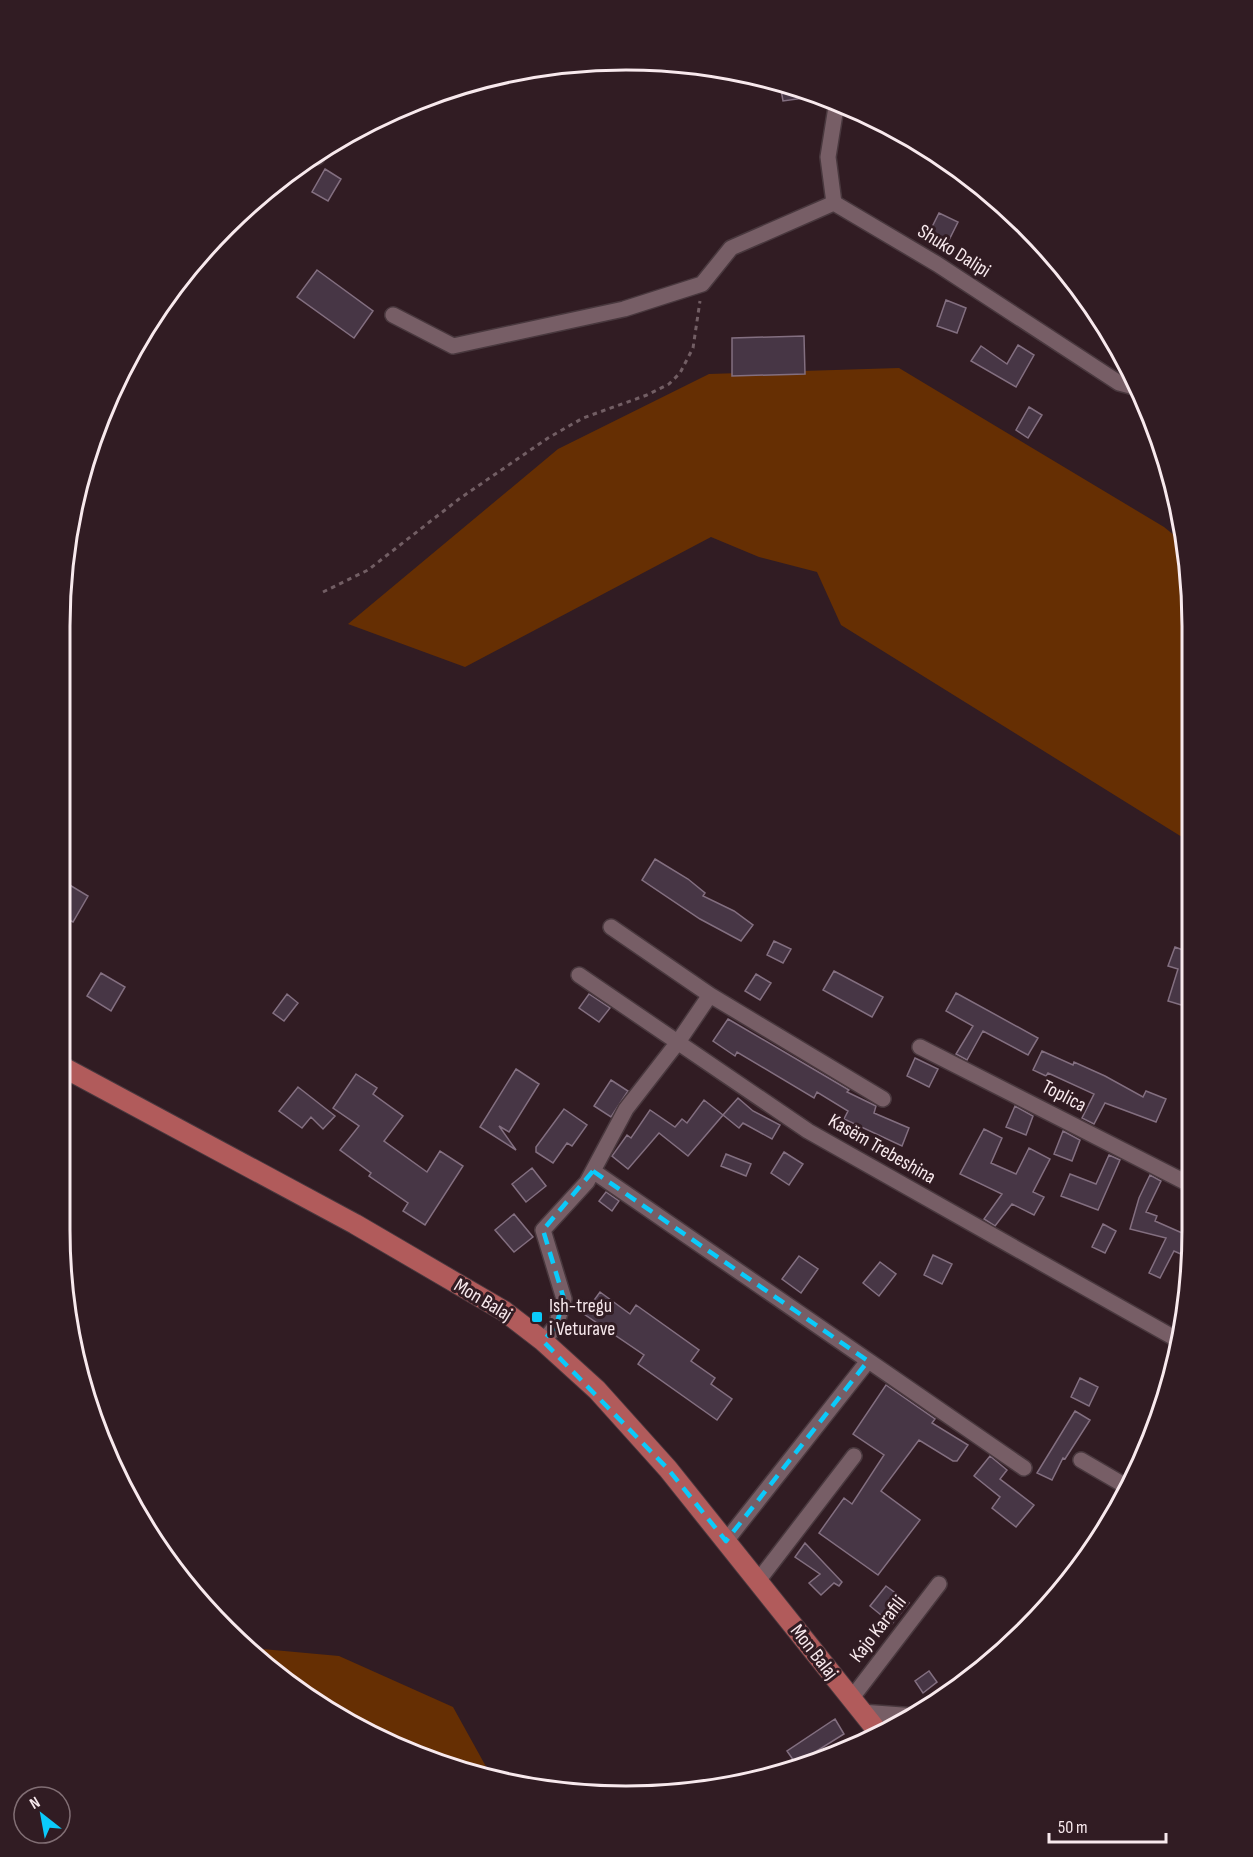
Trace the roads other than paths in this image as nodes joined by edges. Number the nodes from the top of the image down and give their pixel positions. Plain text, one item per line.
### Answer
1 (835, 112) edge
2 (834, 203) junction
3 (393, 315) dead end
4 (1127, 385) edge
5 (611, 927) dead end
6 (579, 975) dead end
7 (710, 995) junction
8 (678, 1042) junction
9 (920, 1047) dead end
10 (70, 1071) edge
11 (883, 1099) dead end
12 (593, 1171) junction
13 (1182, 1180) edge
14 (1172, 1337) edge
15 (543, 1341) junction
16 (868, 1361) junction
17 (854, 1456) dead end
18 (1080, 1460) dead end
19 (1024, 1468) dead end
20 (1121, 1483) edge
21 (726, 1541) junction
22 (758, 1581) junction
23 (939, 1584) dead end
24 (856, 1705) junction
25 (901, 1713) edge
26 (874, 1728) edge

1 - 2 street
2 - 3 street
2 - 4 street, Shuko Dalipi
5 - 7 street
6 - 8 street, Kasëm Trebeshina
7 - 8 street
7 - 11 street
8 - 12 street
8 - 14 street, Kasëm Trebeshina
9 - 13 street, Toplica
10 - 15 main road, Mon Balaj
12 - 15 street
12 - 16 street
15 - 21 main road, Mon Balaj
16 - 19 street
16 - 21 street
17 - 22 street
18 - 20 street
21 - 22 main road, Mon Balaj
22 - 24 main road, Mon Balaj
23 - 24 street, Kajo Karafili
24 - 25 street
24 - 26 main road, Mon Balaj

